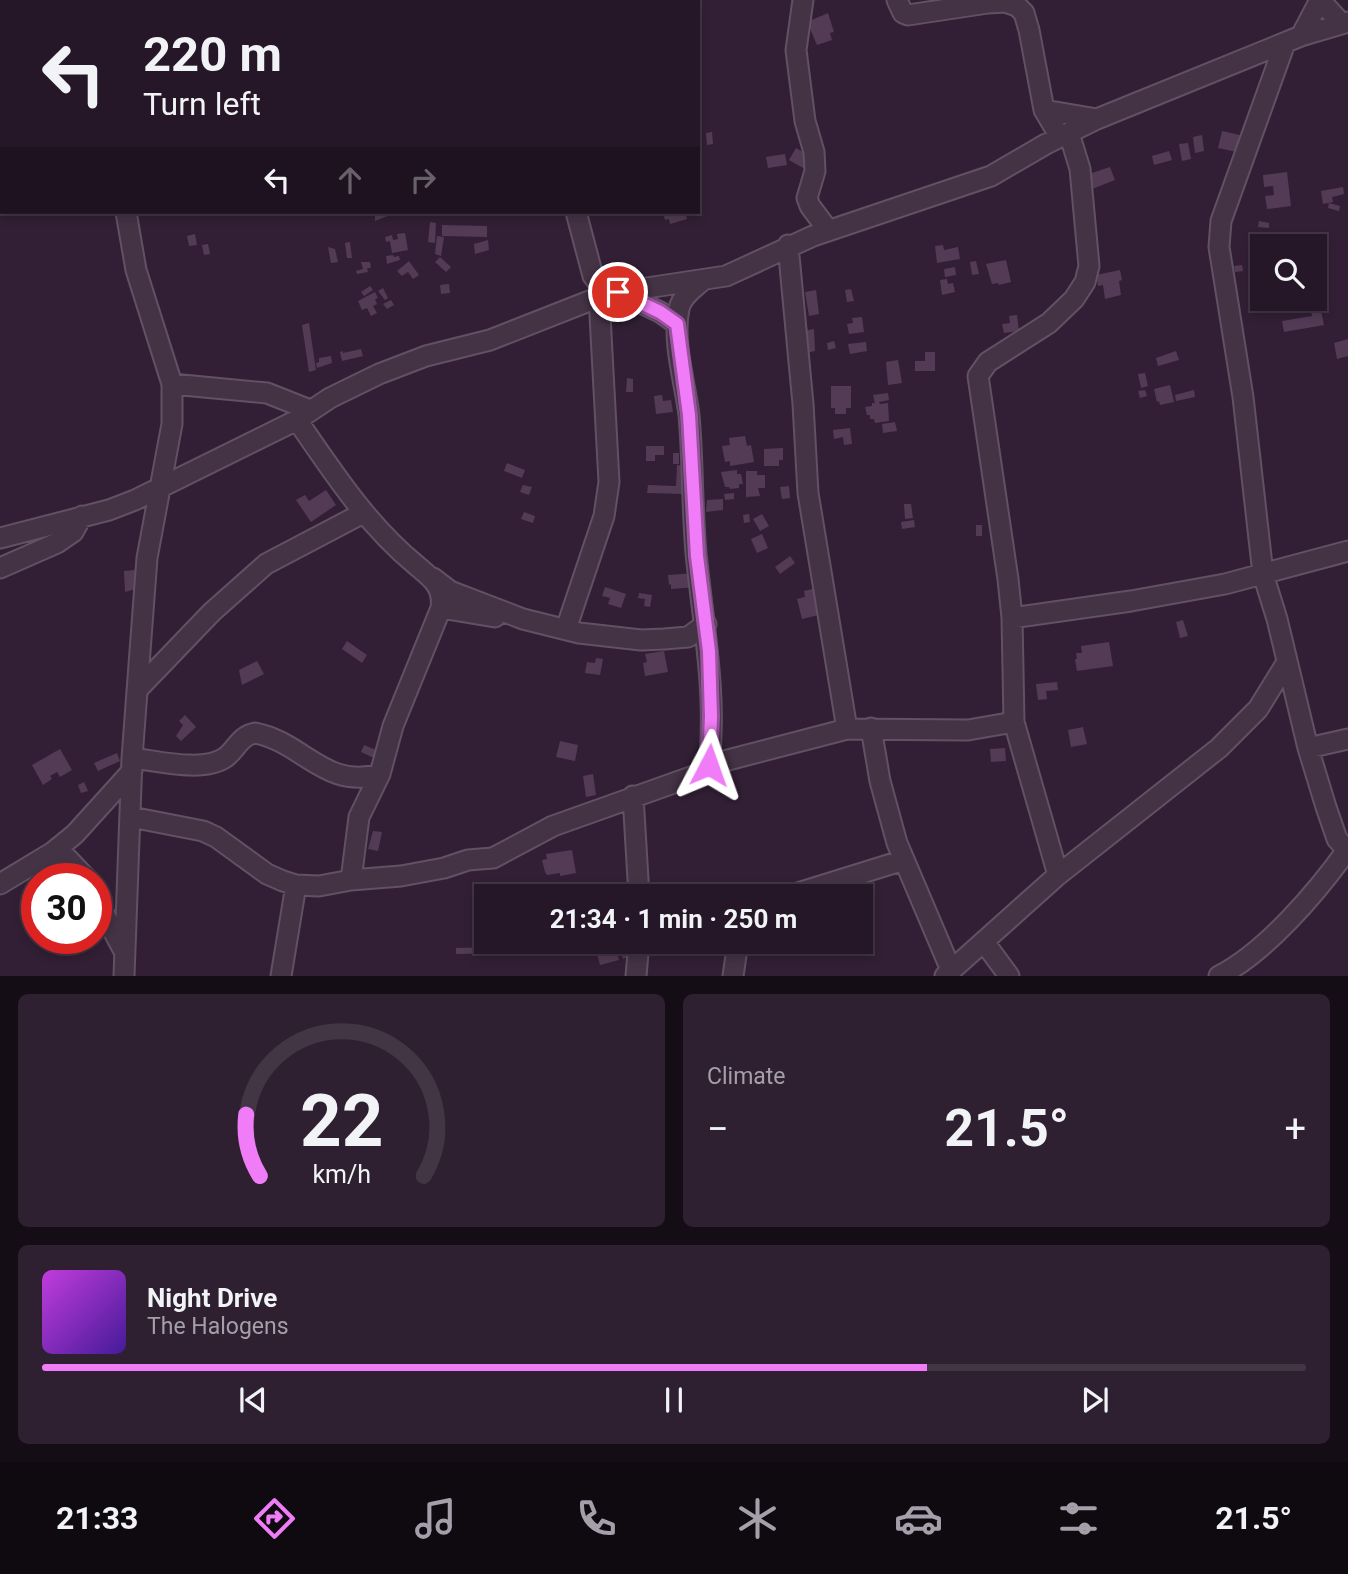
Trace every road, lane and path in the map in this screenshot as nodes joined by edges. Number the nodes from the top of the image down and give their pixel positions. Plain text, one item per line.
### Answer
1 (803, 0) edge
2 (897, 0) edge
3 (983, 2) edge
4 (1345, 23) edge
5 (1293, 39) junction
6 (1044, 110) junction
7 (1097, 119) junction
8 (1065, 135) junction
9 (126, 214) edge
10 (577, 214) edge
11 (828, 230) junction
12 (788, 245) junction
13 (702, 281) junction
14 (602, 296) junction
15 (677, 324) junction
16 (172, 384) junction
17 (304, 415) junction
18 (159, 489) junction
19 (363, 513) junction
20 (82, 516) junction
21 (0, 538) edge
22 (1348, 551) edge
23 (0, 568) edge
24 (1263, 574) junction
25 (433, 578) junction
26 (441, 608) junction
27 (1012, 618) junction
28 (523, 619) junction
29 (706, 624) junction
30 (566, 629) junction
31 (688, 637) junction
32 (709, 651) junction
33 (1287, 662) junction
34 (137, 690) junction
35 (1014, 722) junction
36 (871, 728) junction
37 (847, 729) junction
38 (1348, 739) edge
39 (1308, 748) junction
40 (132, 765) junction
41 (709, 765) junction
42 (380, 774) junction
43 (633, 796) junction
44 (131, 817) junction
45 (1347, 850) edge
46 (53, 852) junction
47 (904, 860) junction
48 (72, 863) edge
49 (1058, 875) junction
50 (351, 880) junction
51 (0, 884) edge
52 (638, 884) edge
53 (827, 884) edge
54 (296, 885) junction
55 (112, 929) edge
56 (984, 942) junction
57 (125, 953) junction
58 (638, 954) edge
59 (736, 954) edge
60 (948, 973) edge
61 (1227, 974) edge
62 (124, 975) edge
63 (281, 975) edge
64 (636, 975) edge
65 (733, 975) edge
66 (1009, 975) edge

1 - 11 street
2 - 3 street
3 - 6 street
4 - 5 street
4 - 5 street
5 - 7 street
5 - 24 street
6 - 7 street
6 - 8 street
7 - 8 street
8 - 11 street
8 - 27 street
9 - 16 street
10 - 14 street
11 - 12 street
12 - 13 street
12 - 37 street
13 - 14 street
13 - 15 street
14 - 15 street
14 - 17 street
14 - 30 street
15 - 29 street
16 - 17 street
16 - 18 street
17 - 18 street
17 - 19 street
18 - 20 street
18 - 34 street
19 - 25 street
19 - 34 street
20 - 21 street
20 - 23 street
22 - 24 street
24 - 27 street
24 - 33 street
25 - 26 street
25 - 28 street
26 - 28 street
26 - 42 street
27 - 35 street
28 - 30 street
29 - 31 street
29 - 32 street
30 - 31 street
31 - 32 street
32 - 41 street
33 - 39 street
33 - 49 street
34 - 40 street
35 - 36 street
35 - 49 street
36 - 37 street
36 - 47 street
37 - 41 street
38 - 39 street
39 - 45 street
40 - 42 street
40 - 44 street
40 - 46 street
41 - 43 street
42 - 50 street
43 - 50 street
43 - 52 street
44 - 54 street
44 - 57 street
45 - 61 street
46 - 48 street
46 - 51 street
47 - 53 street
47 - 60 street
49 - 56 street
50 - 54 street
54 - 63 street
55 - 57 street
56 - 60 street
56 - 66 street
57 - 62 street
58 - 64 street
59 - 65 street

